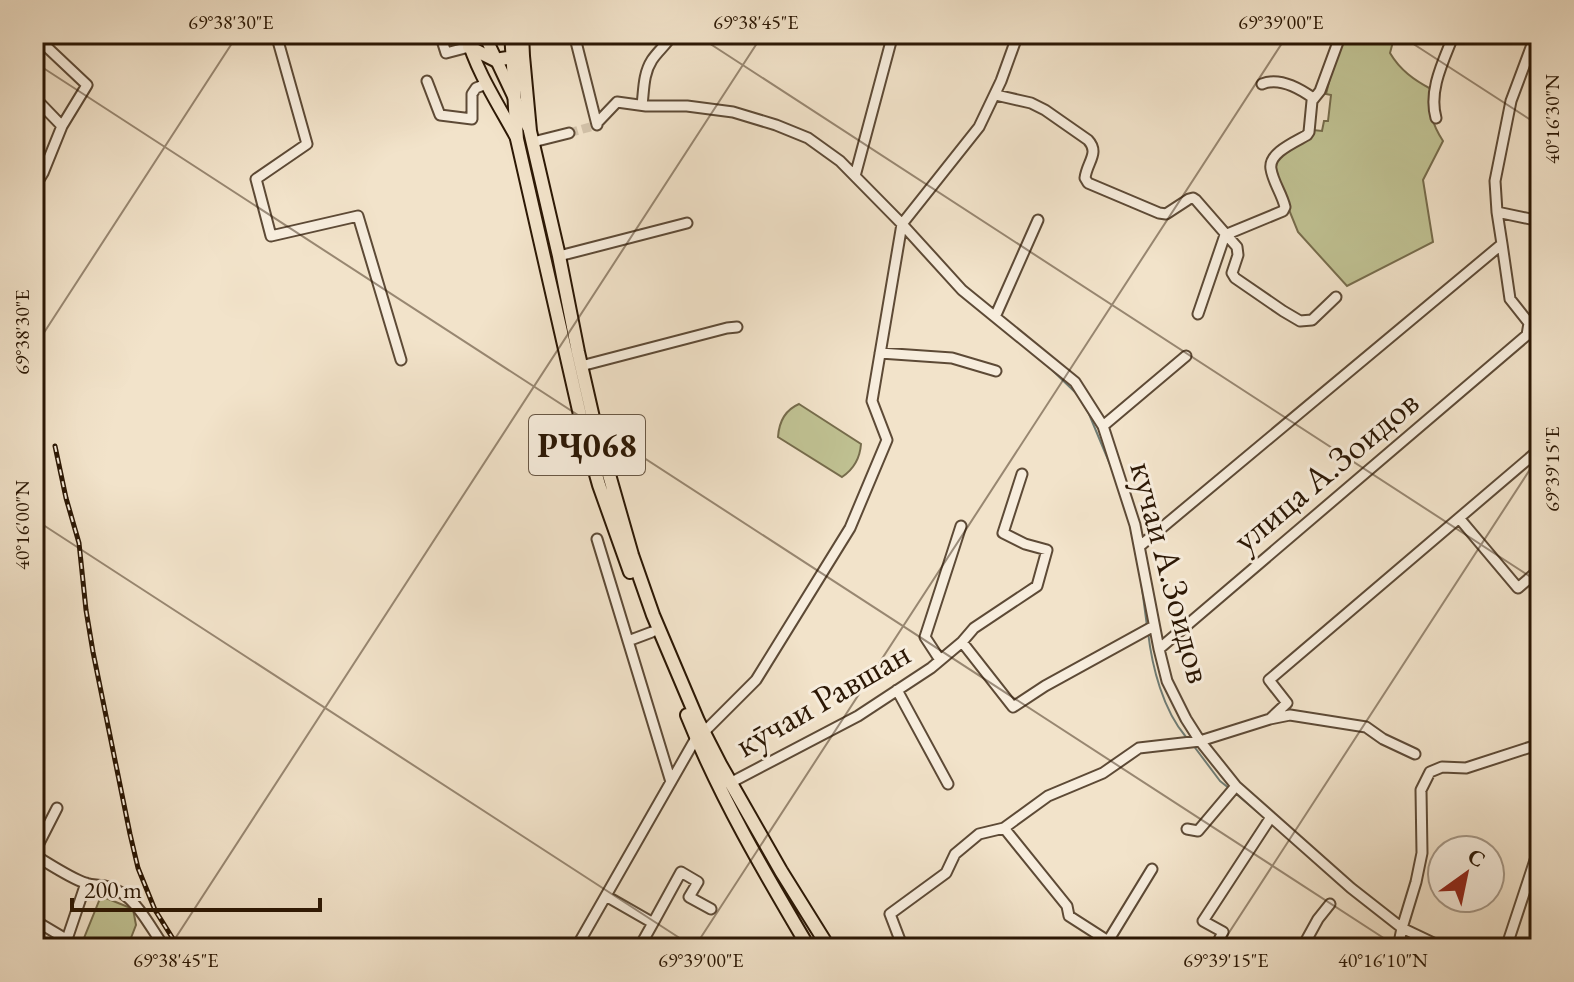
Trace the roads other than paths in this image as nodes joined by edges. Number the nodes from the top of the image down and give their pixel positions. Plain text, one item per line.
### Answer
1 (276, 34) edge
2 (440, 34) edge
3 (484, 34) edge
4 (522, 34) edge
5 (574, 34) edge
6 (673, 34) edge
7 (893, 34) edge
8 (1341, 34) edge
9 (1454, 34) edge
10 (1536, 34) edge
11 (34, 35) edge
12 (1016, 35) edge
13 (468, 40) edge
14 (515, 48) edge
15 (493, 55) junction
16 (427, 81) dead end
17 (486, 84) junction
18 (1262, 84) dead end
19 (996, 95) junction
20 (513, 96) junction
21 (34, 97) edge
22 (1313, 98) junction
23 (642, 105) junction
24 (1436, 118) dead end
25 (62, 126) junction
26 (569, 133) tunnel mouth
27 (532, 136) junction
28 (517, 139) junction
29 (855, 176) junction
30 (34, 188) edge
31 (1497, 212) junction
32 (1038, 220) dead end
33 (1540, 221) edge
34 (687, 223) dead end
35 (902, 224) junction
36 (1225, 235) junction
37 (1502, 244) junction
38 (559, 256) junction
39 (1336, 297) dead end
40 (1198, 314) dead end
41 (995, 317) junction
42 (737, 327) dead end
43 (880, 353) junction
44 (1186, 356) dead end
45 (401, 360) dead end
46 (581, 366) junction
47 (996, 371) dead end
48 (1103, 426) junction
49 (1540, 449) edge
50 (1022, 474) dead end
51 (1459, 518) junction
52 (961, 526) dead end
53 (597, 539) dead end
54 (1140, 546) junction
55 (625, 560) junction
56 (605, 567) junction
57 (1540, 569) edge
58 (1150, 628) junction
59 (652, 632) junction
60 (628, 641) junction
61 (962, 642) junction
62 (1159, 649) junction
63 (940, 660) junction
64 (897, 690) junction
65 (1270, 719) junction
66 (700, 735) junction
67 (1194, 742) junction
68 (1540, 744) edge
69 (1415, 754) dead end
70 (671, 782) junction
71 (730, 783) junction
72 (948, 784) dead end
73 (1236, 786) junction
74 (57, 808) dead end
75 (1269, 820) junction
76 (1004, 828) junction
77 (1187, 829) dead end
78 (1540, 845) edge
79 (34, 854) edge
80 (1152, 869) dead end
81 (86, 883) junction
82 (606, 896) junction
83 (1330, 904) dead end
84 (711, 909) dead end
85 (34, 920) edge
86 (653, 923) junction
87 (1402, 931) junction
88 (65, 943) edge
89 (165, 948) edge
90 (576, 948) edge
91 (639, 948) edge
92 (809, 948) edge
93 (829, 948) edge
94 (903, 948) edge
95 (1215, 948) edge
96 (1302, 948) edge
97 (1398, 948) edge
98 (1444, 948) edge
99 (1506, 948) edge

1 - 45 street
2 - 13 street
3 - 15 main road, РҶ068
4 - 14 highway
5 - 23 street, кучаи А.Зоидов
6 - 23 street
7 - 29 street
8 - 22 street
9 - 24 street
10 - 31 street
11 - 25 street
12 - 19 street
13 - 15 highway
13 - 17 main road, РҶ068
14 - 15 highway
14 - 20 highway
14 - 27 highway
15 - 20 main road, РҶ068
16 - 17 street
17 - 28 main road, РҶ068
18 - 22 street
19 - 35 street
19 - 36 street
20 - 27 main road, РҶ068
20 - 28 highway
21 - 25 street
22 - 36 street
23 - 29 street, кучаи А.Зоидов
25 - 30 street
26 - 27 street
27 - 38 highway, РҶ068
28 - 55 highway, РҶ068
29 - 35 street, кучаи А.Зоидов
31 - 33 street
31 - 37 street
32 - 41 street
34 - 38 street
35 - 41 street, кучаи А.Зоидов
35 - 43 street
36 - 39 street
36 - 40 street
37 - 54 street, улица А.Зоидов
37 - 62 street, улица А.Зоидов
38 - 46 highway, РҶ068
41 - 48 street, кучаи А.Зоидов
42 - 46 street
43 - 47 street
43 - 66 street
44 - 48 street
46 - 66 highway, РҶ068
48 - 54 street, кучаи А.Зоидов
49 - 51 street, кучаи А.Зоидов
50 - 61 street, кӯчаи Равшан
51 - 57 street
51 - 65 street, кучаи А.Зоидов
52 - 63 street, кӯчаи Равшан
53 - 56 street
54 - 58 street, кучаи А.Зоидов
55 - 56 street
55 - 59 highway, РҶ068
56 - 60 street
58 - 61 street, кӯчаи Равшан
58 - 62 street, кучаи А.Зоидов
59 - 60 street
59 - 66 highway, РҶ068
60 - 70 street
61 - 63 street, кӯчаи Равшан
62 - 67 street, кучаи А.Зоидов
63 - 64 street, кӯчаи Равшан
64 - 71 street, кӯчаи Равшан
64 - 72 street
65 - 67 street
65 - 69 street
66 - 70 street
66 - 71 highway, РҶ068
66 - 92 highway, РҶ068
67 - 73 street, кучаи А.Зоидов
67 - 76 street
68 - 87 street
70 - 82 street
71 - 93 highway, РҶ068
73 - 75 street, кучаи А.Зоидов
73 - 77 street
74 - 79 street
75 - 87 street, кучаи А.Зоидов
75 - 95 street
76 - 80 street
76 - 94 street
78 - 99 street
79 - 81 street
81 - 88 street
81 - 89 street
82 - 86 street
82 - 90 street
83 - 96 street
84 - 86 street
85 - 88 street
86 - 91 street
87 - 97 street
87 - 98 street, кучаи А.Зоидов

